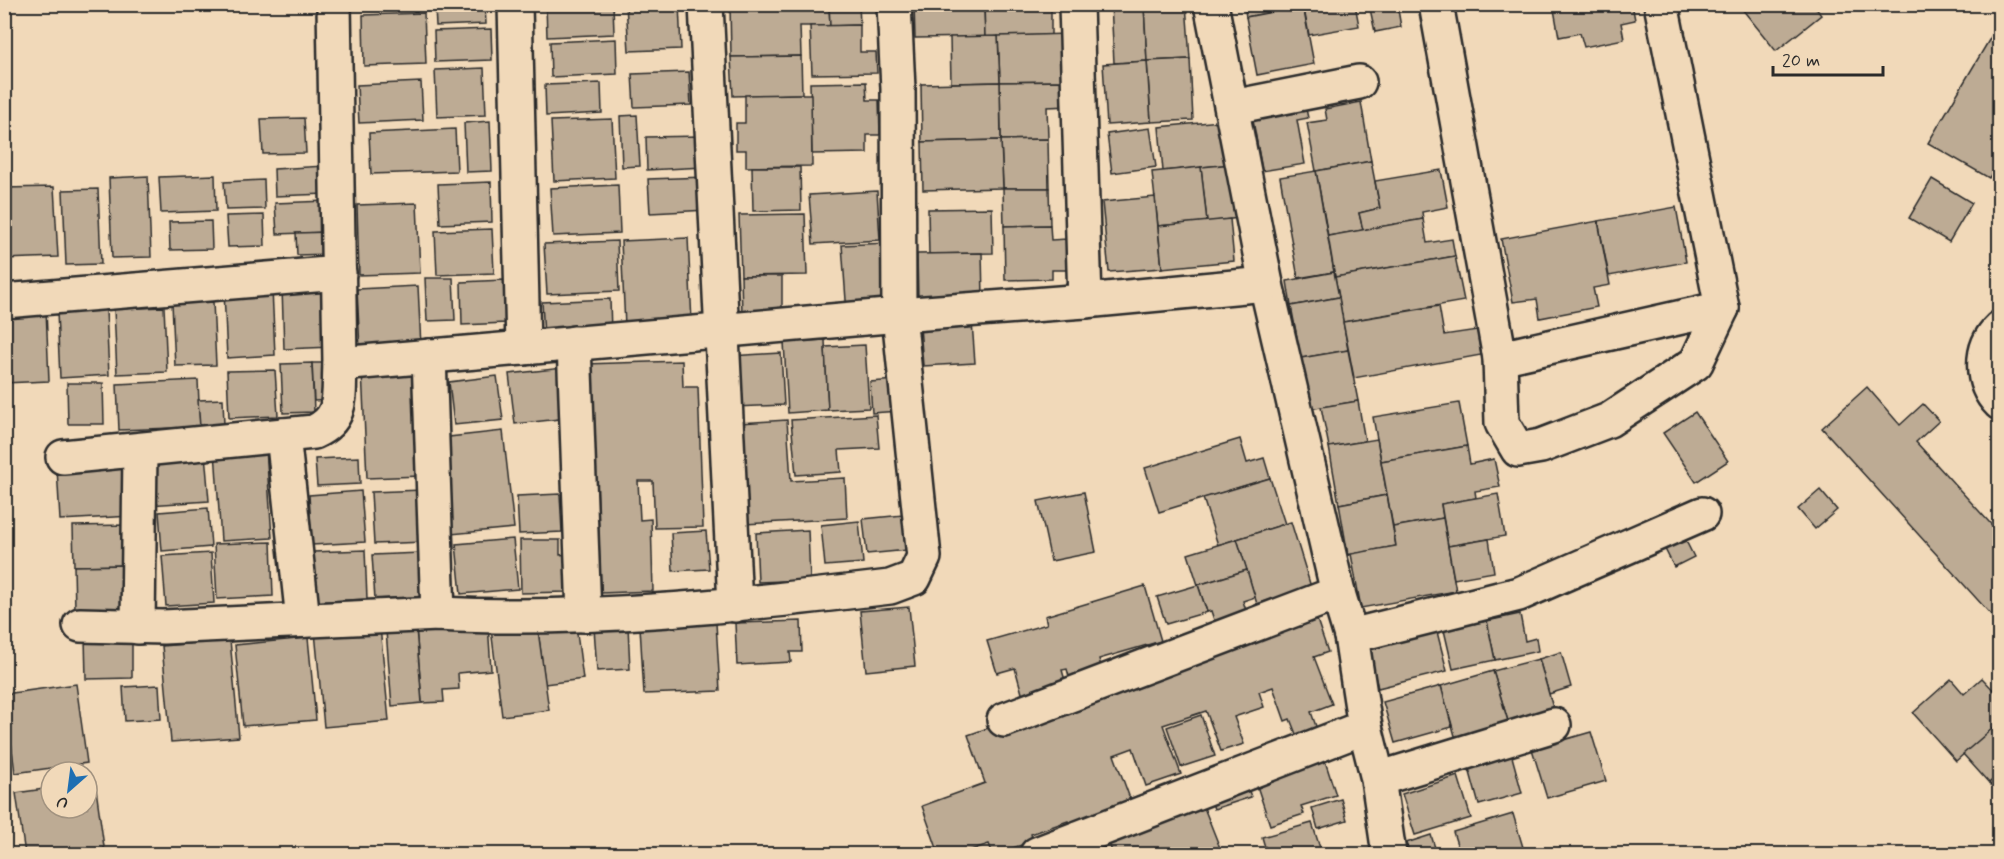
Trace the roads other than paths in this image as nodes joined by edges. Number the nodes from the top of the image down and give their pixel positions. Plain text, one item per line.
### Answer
1 (334, 4) edge
2 (515, 4) edge
3 (706, 4) edge
4 (894, 4) edge
5 (1076, 4) edge
6 (1211, 4) edge
7 (1436, 4) edge
8 (1661, 4) edge
9 (1359, 82) dead end
10 (1233, 107) junction
11 (339, 273) junction
12 (1266, 284) junction
13 (4, 301) edge
14 (1085, 301) junction
15 (1722, 308) junction
16 (899, 315) junction
17 (2000, 328) edge
18 (721, 330) junction
19 (574, 343) junction
20 (523, 348) junction
21 (429, 356) junction
22 (1500, 358) junction
23 (340, 364) junction
24 (2000, 404) edge
25 (283, 435) junction
26 (140, 450) junction
27 (63, 457) dead end
28 (1702, 514) dead end
29 (1338, 593) junction
30 (735, 605) junction
31 (438, 614) junction
32 (584, 615) junction
33 (303, 620) junction
34 (80, 625) dead end
35 (138, 627) junction
36 (1351, 636) junction
37 (1004, 720) dead end
38 (1554, 725) dead end
39 (1365, 727) junction
40 (1378, 778) junction
41 (1037, 855) edge
42 (1389, 855) edge

1 - 11 street
2 - 20 street
3 - 18 street
4 - 16 street
5 - 14 street
6 - 10 street
7 - 22 street
8 - 15 street
9 - 10 street
10 - 12 street
11 - 13 street
11 - 23 street
12 - 14 street
12 - 29 street
14 - 16 street
15 - 22 street
15 - 22 street
16 - 18 street
16 - 30 street
17 - 24 street
18 - 19 street
18 - 30 street
19 - 20 street
19 - 32 street
20 - 21 street
21 - 23 street
21 - 31 street
23 - 25 street
25 - 26 street
25 - 33 street
26 - 27 street
26 - 35 street
28 - 36 street
29 - 36 street
29 - 37 street
30 - 32 street
31 - 32 street
31 - 33 street
33 - 35 street
34 - 35 street
36 - 39 street
38 - 40 street
39 - 40 street
39 - 41 street
40 - 42 street

